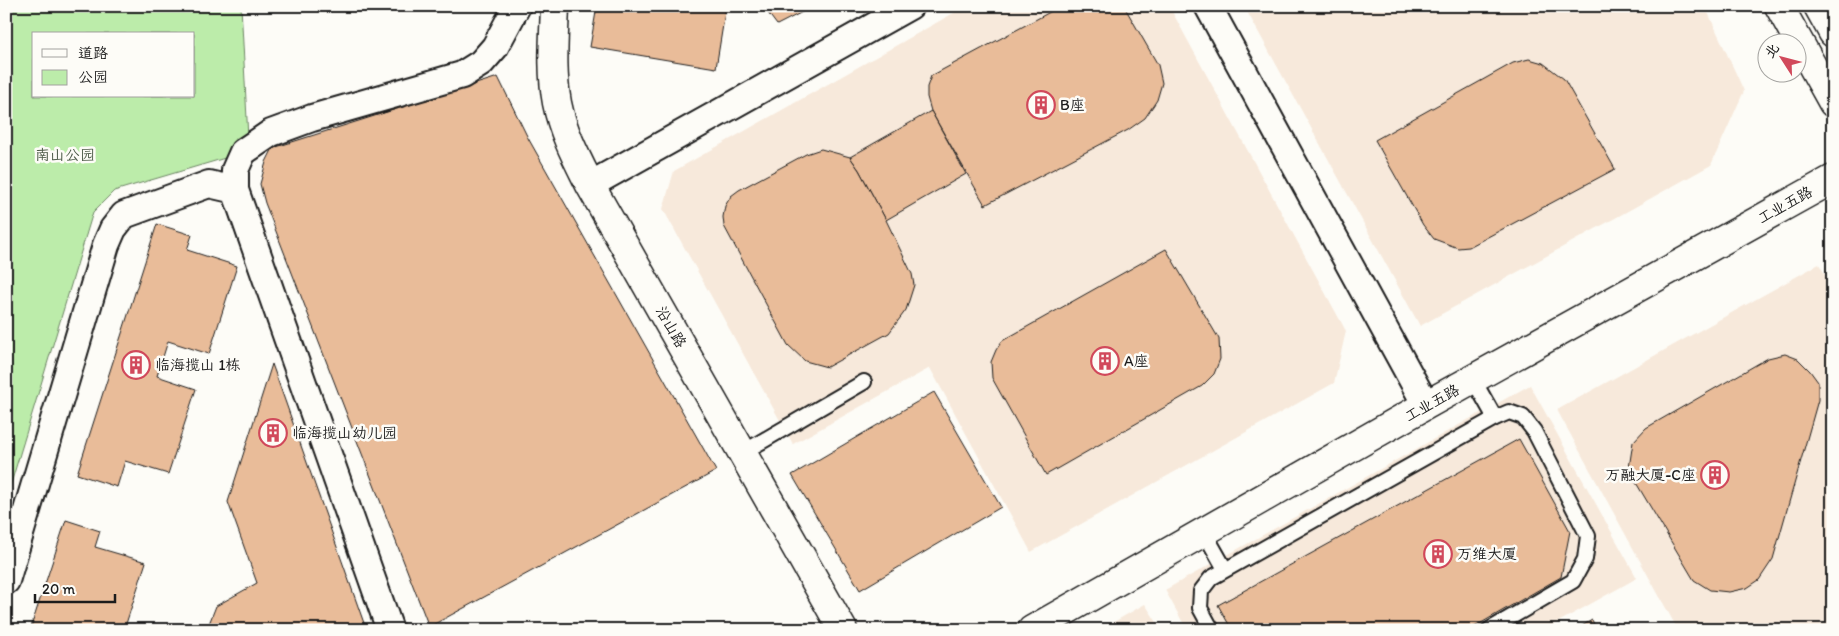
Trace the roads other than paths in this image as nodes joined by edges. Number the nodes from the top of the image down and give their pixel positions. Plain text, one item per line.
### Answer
1 (517, 6) edge
2 (555, 6) edge
3 (910, 6) edge
4 (1208, 6) edge
5 (1779, 6) edge
6 (1818, 6) edge
7 (1833, 33) edge
8 (1833, 103) edge
9 (1833, 179) edge
10 (590, 186) junction
11 (235, 190) junction
12 (1473, 379) junction
13 (864, 382) dead end
14 (1426, 406) junction
15 (1494, 418) junction
16 (742, 453) junction
17 (1204, 532) junction
18 (1225, 569) junction
19 (6, 581) edge
20 (390, 630) edge
21 (843, 630) edge
22 (1032, 630) edge
23 (1212, 630) edge
24 (1489, 630) edge

1 - 11 street
2 - 10 street, 沿山路
3 - 10 street
4 - 14 street
5 - 8 street
6 - 7 street
9 - 12 street, 工业五路
10 - 16 street, 沿山路
11 - 19 street
11 - 20 street
12 - 14 street, 工业五路
12 - 15 lane
13 - 16 lane
14 - 17 street, 工业五路
15 - 18 lane
15 - 24 lane
16 - 21 street, 沿山路
17 - 18 lane
17 - 22 street, 工业五路
18 - 23 lane

